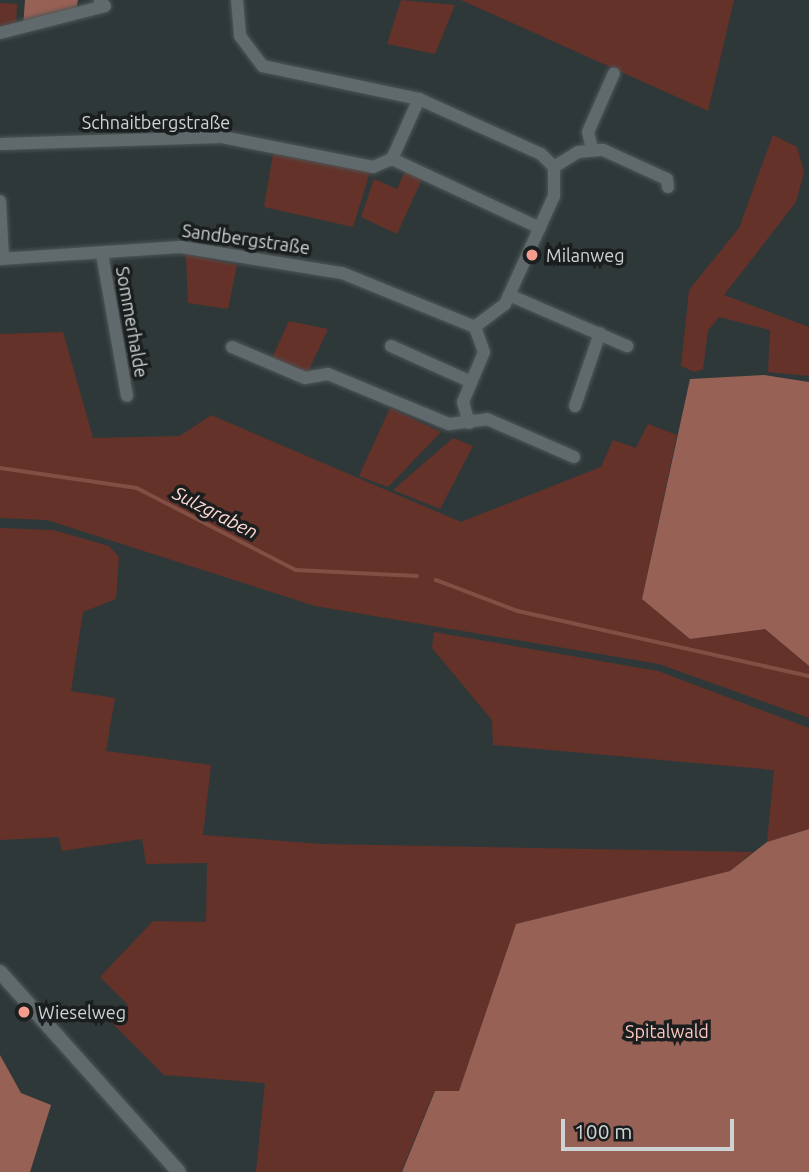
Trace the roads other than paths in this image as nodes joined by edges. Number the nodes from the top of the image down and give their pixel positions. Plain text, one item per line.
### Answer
1 (100, 0) edge
2 (237, 0) edge
3 (0, 33) edge
4 (614, 73) dead end
5 (419, 99) junction
6 (0, 145) edge
7 (592, 149) junction
8 (392, 159) junction
9 (554, 167) junction
10 (668, 187) dead end
11 (0, 201) edge
12 (540, 229) junction
13 (102, 254) junction
14 (2, 259) edge
15 (509, 295) junction
16 (475, 327) junction
17 (600, 333) junction
18 (391, 346) dead end
19 (627, 346) dead end
20 (232, 347) dead end
21 (471, 382) junction
22 (127, 396) dead end
23 (575, 406) dead end
24 (469, 423) junction
25 (574, 457) dead end
26 (0, 972) edge
27 (179, 1172) edge

1 - 3 street
2 - 5 street
4 - 7 street
5 - 8 street
5 - 9 street
6 - 8 street, Schnaitbergstraße
7 - 9 street
7 - 10 street
8 - 12 street
9 - 12 street
11 - 14 street
12 - 15 street
13 - 14 street, Sandbergstraße
13 - 16 street, Sandbergstraße
13 - 22 street, Sommerhalde
15 - 16 street
15 - 17 street
16 - 21 street
17 - 19 street
17 - 23 street
18 - 21 street
20 - 24 street
21 - 24 street
24 - 25 street
26 - 27 street

